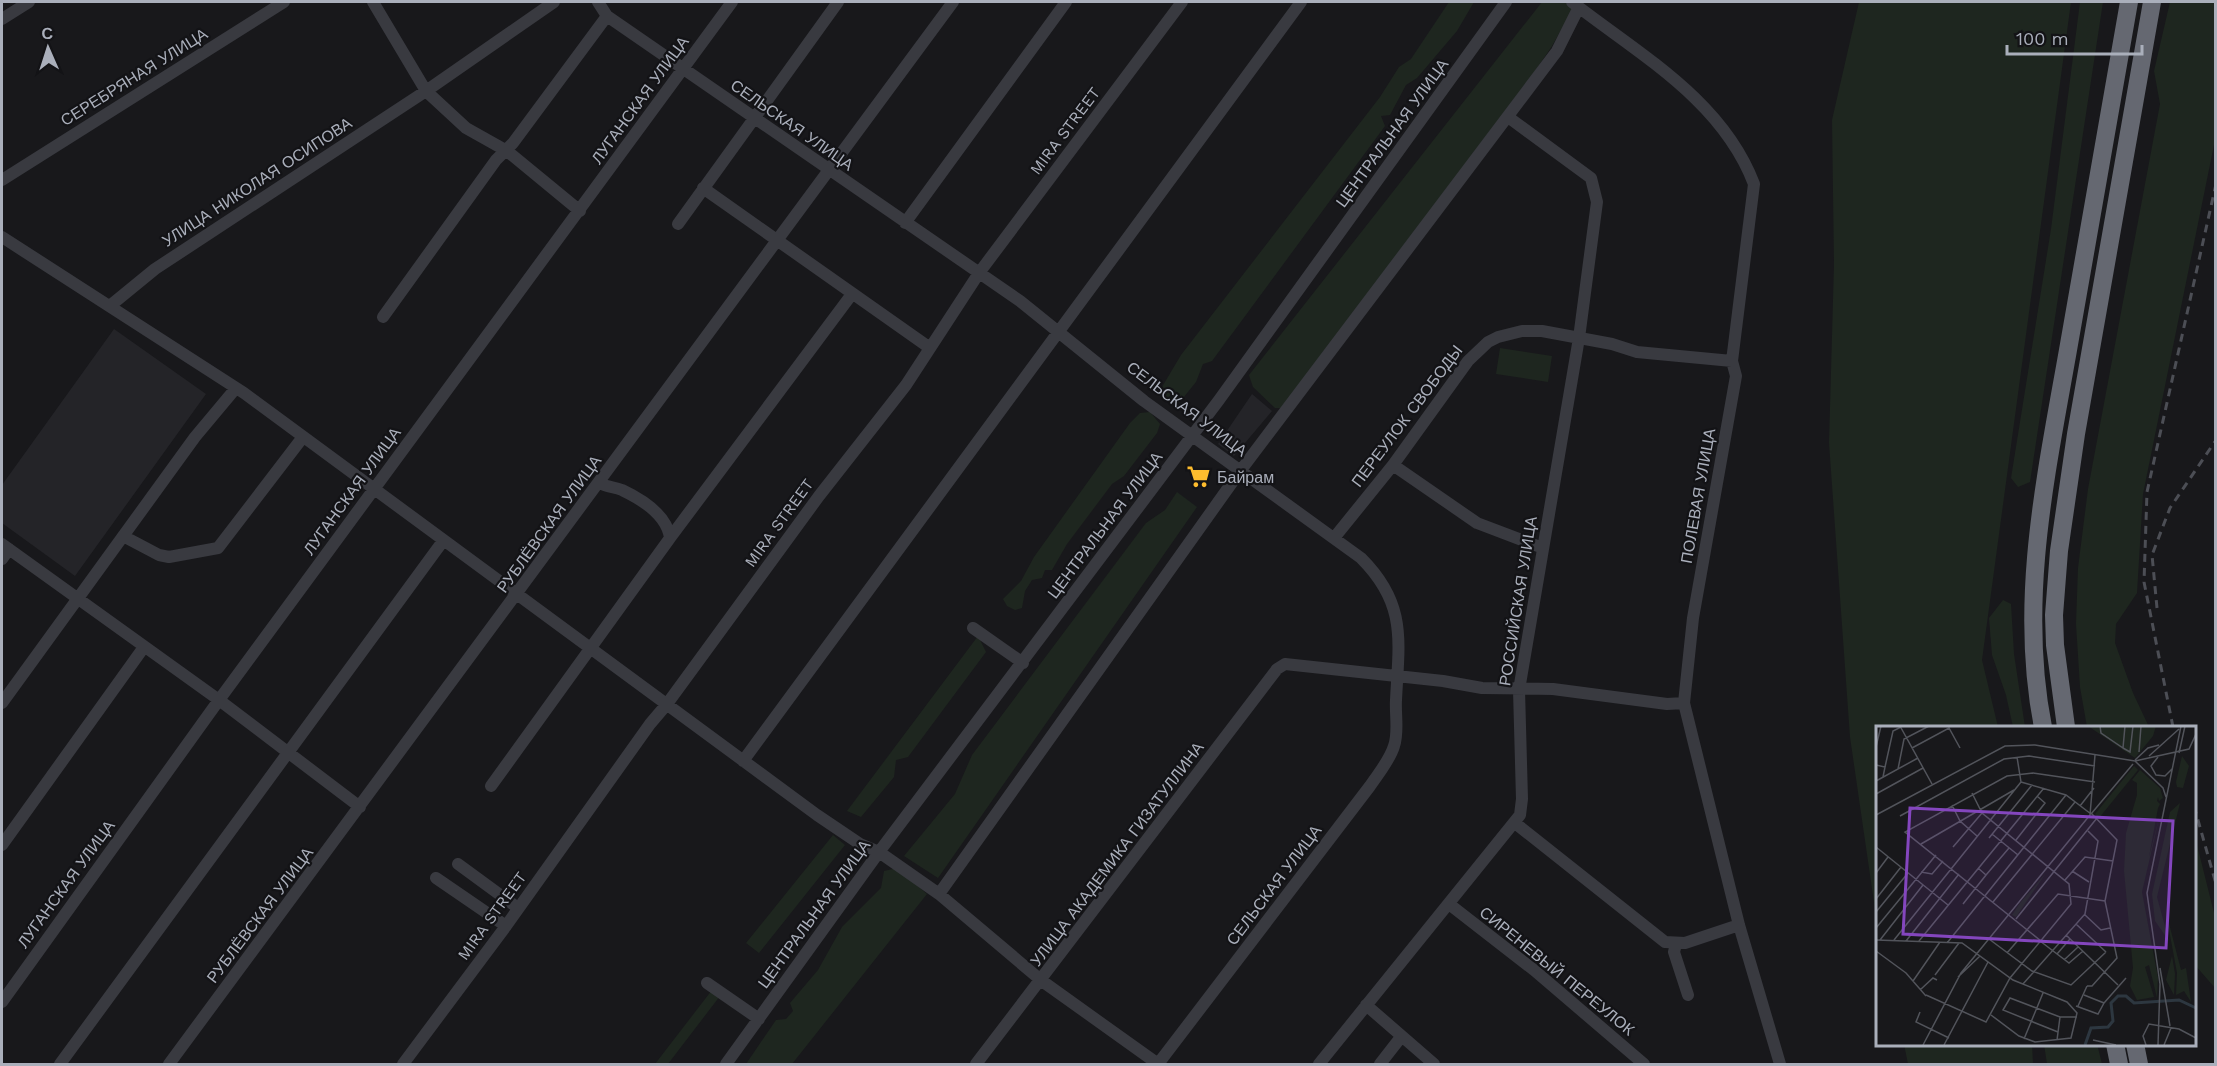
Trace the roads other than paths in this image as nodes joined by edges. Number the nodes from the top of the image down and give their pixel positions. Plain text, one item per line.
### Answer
1 (29, 2) edge
2 (284, 2) edge
3 (373, 2) edge
4 (554, 2) edge
5 (598, 2) edge
6 (732, 2) edge
7 (838, 2) edge
8 (953, 2) edge
9 (1066, 2) edge
10 (1182, 2) edge
11 (1301, 2) edge
12 (1506, 2) edge
13 (2129, 2) edge
14 (2151, 2) edge
15 (1575, 4) edge
16 (607, 16) junction
17 (2, 19) edge
18 (682, 70) junction
19 (426, 90) junction
20 (753, 116) junction
21 (1509, 117) junction
22 (507, 151) junction
23 (828, 169) junction
24 (2, 180) edge
25 (703, 188) junction
26 (580, 211) junction
27 (905, 223) junction
28 (678, 224) dead end
29 (2, 237) edge
30 (776, 241) junction
31 (979, 273) junction
32 (852, 294) junction
33 (111, 305) junction
34 (383, 317) dead end
35 (1058, 331) junction
36 (1579, 338) junction
37 (930, 348) junction
38 (1732, 361) junction
39 (236, 387) junction
40 (1193, 435) junction
41 (303, 437) junction
42 (1393, 465) junction
43 (1241, 470) junction
44 (600, 483) junction
45 (373, 490) junction
46 (123, 536) junction
47 (670, 538) junction
48 (1334, 538) junction
49 (442, 541) junction
50 (1543, 548) junction
51 (4, 551) edge
52 (517, 596) junction
53 (77, 599) junction
54 (973, 628) dead end
55 (144, 647) junction
56 (591, 650) junction
57 (1023, 663) junction
58 (1397, 676) junction
59 (1519, 690) junction
60 (219, 700) junction
61 (2, 703) edge
62 (1684, 703) junction
63 (668, 704) junction
64 (2043, 726) edge
65 (2066, 726) edge
66 (288, 753) junction
67 (743, 761) junction
68 (491, 786) dead end
69 (360, 807) junction
70 (1515, 823) junction
71 (2, 845) edge
72 (879, 852) junction
73 (458, 864) dead end
74 (436, 878) dead end
75 (939, 894) junction
76 (1449, 904) junction
77 (518, 909) junction
78 (1739, 925) junction
79 (506, 926) junction
80 (1676, 944) junction
81 (1042, 981) junction
82 (707, 983) dead end
83 (1688, 995) dead end
84 (2, 1002) edge
85 (1366, 1005) junction
86 (759, 1019) junction
87 (1401, 1037) junction
88 (2115, 1045) edge
89 (2135, 1045) edge
90 (1158, 1064) edge
91 (60, 1065) edge
92 (169, 1065) edge
93 (403, 1065) edge
94 (726, 1065) edge
95 (976, 1065) edge
96 (1318, 1065) edge
97 (1380, 1065) edge
98 (1434, 1065) edge
99 (1644, 1065) edge
100 (1780, 1065) edge
101 (2120, 1065) edge
102 (2139, 1065) edge

1 - 17 street
2 - 24 street, СЕРЕБРЯНАЯ УЛИЦА
3 - 19 street
4 - 19 street, УЛИЦА НИКОЛАЯ ОСИПОВА
5 - 16 street, СЕЛЬСКАЯ УЛИЦА
6 - 18 street, ЛУГАНСКАЯ УЛИЦА
7 - 20 street
8 - 23 street, РУБЛЁВСКАЯ УЛИЦА
9 - 27 street
10 - 31 street, MIRA STREET
11 - 35 street
12 - 40 street, ЦЕНТРАЛЬНАЯ УЛИЦА
13 - 64 highway
14 - 65 highway
15 - 21 street
15 - 38 street, ПОЛЕВАЯ УЛИЦА
16 - 18 street, СЕЛЬСКАЯ УЛИЦА
16 - 22 street
18 - 20 street, СЕЛЬСКАЯ УЛИЦА
18 - 26 street, ЛУГАНСКАЯ УЛИЦА
19 - 22 street
19 - 33 street, УЛИЦА НИКОЛАЯ ОСИПОВА
20 - 23 street, СЕЛЬСКАЯ УЛИЦА
20 - 25 street
21 - 36 street, РОССИЙСКАЯ УЛИЦА
21 - 43 street
22 - 26 street
22 - 34 street
23 - 27 street, СЕЛЬСКАЯ УЛИЦА
23 - 30 street, РУБЛЁВСКАЯ УЛИЦА
25 - 28 street
25 - 30 street
26 - 45 street, ЛУГАНСКАЯ УЛИЦА
27 - 31 street, СЕЛЬСКАЯ УЛИЦА
29 - 33 street
30 - 32 street
30 - 44 street, РУБЛЁВСКАЯ УЛИЦА
31 - 35 street, СЕЛЬСКАЯ УЛИЦА
31 - 37 street, MIRA STREET
32 - 37 street
32 - 47 street
33 - 39 street
35 - 40 street, СЕЛЬСКАЯ УЛИЦА
35 - 67 street
36 - 38 street, ПЕРЕУЛОК СВОБОДЫ
36 - 42 street, ПЕРЕУЛОК СВОБОДЫ
36 - 50 street, РОССИЙСКАЯ УЛИЦА
37 - 63 street, MIRA STREET
38 - 62 street, ПОЛЕВАЯ УЛИЦА
39 - 41 street
39 - 46 street
40 - 43 street, СЕЛЬСКАЯ УЛИЦА
40 - 57 street, ЦЕНТРАЛЬНАЯ УЛИЦА
41 - 45 street
41 - 46 street
42 - 48 street, ПЕРЕУЛОК СВОБОДЫ
42 - 50 street
43 - 48 street, СЕЛЬСКАЯ УЛИЦА
43 - 75 street
44 - 47 street
44 - 52 street, РУБЛЁВСКАЯ УЛИЦА
45 - 49 street
45 - 60 street, ЛУГАНСКАЯ УЛИЦА
46 - 53 street
47 - 56 street
48 - 58 street, СЕЛЬСКАЯ УЛИЦА
49 - 52 street
49 - 66 street
50 - 59 street, РОССИЙСКАЯ УЛИЦА
51 - 53 street
52 - 56 street
52 - 69 street, РУБЛЁВСКАЯ УЛИЦА
53 - 55 street
53 - 61 street
54 - 57 street
55 - 60 street
55 - 71 street
56 - 63 street
56 - 68 street
57 - 72 street, ЦЕНТРАЛЬНАЯ УЛИЦА
58 - 59 street
58 - 81 street, УЛИЦА АКАДЕМИКА ГИЗАТУЛЛИНА
58 - 90 street, СЕЛЬСКАЯ УЛИЦА
59 - 62 street
59 - 70 street, РОССИЙСКАЯ УЛИЦА
60 - 66 street
60 - 84 street, ЛУГАНСКАЯ УЛИЦА
62 - 78 street, ПОЛЕВАЯ УЛИЦА
63 - 67 street
63 - 77 street, MIRA STREET
66 - 69 street
66 - 91 street
67 - 72 street
69 - 92 street, РУБЛЁВСКАЯ УЛИЦА
70 - 76 street, РОССИЙСКАЯ УЛИЦА
70 - 80 street
72 - 75 street
72 - 86 street, ЦЕНТРАЛЬНАЯ УЛИЦА
73 - 77 street
74 - 79 street
75 - 81 street
76 - 85 street, РОССИЙСКАЯ УЛИЦА
76 - 99 street, СИРЕНЕВЫЙ ПЕРЕУЛОК
77 - 79 street, MIRA STREET
78 - 80 street
78 - 100 street, ПОЛЕВАЯ УЛИЦА
79 - 93 street, MIRA STREET
80 - 83 street
81 - 90 street
81 - 95 street, УЛИЦА АКАДЕМИКА ГИЗАТУЛЛИНА
82 - 86 street
85 - 87 street
85 - 96 street, РОССИЙСКАЯ УЛИЦА
86 - 94 street, ЦЕНТРАЛЬНАЯ УЛИЦА
87 - 97 street
87 - 98 street
88 - 101 highway
89 - 102 highway

